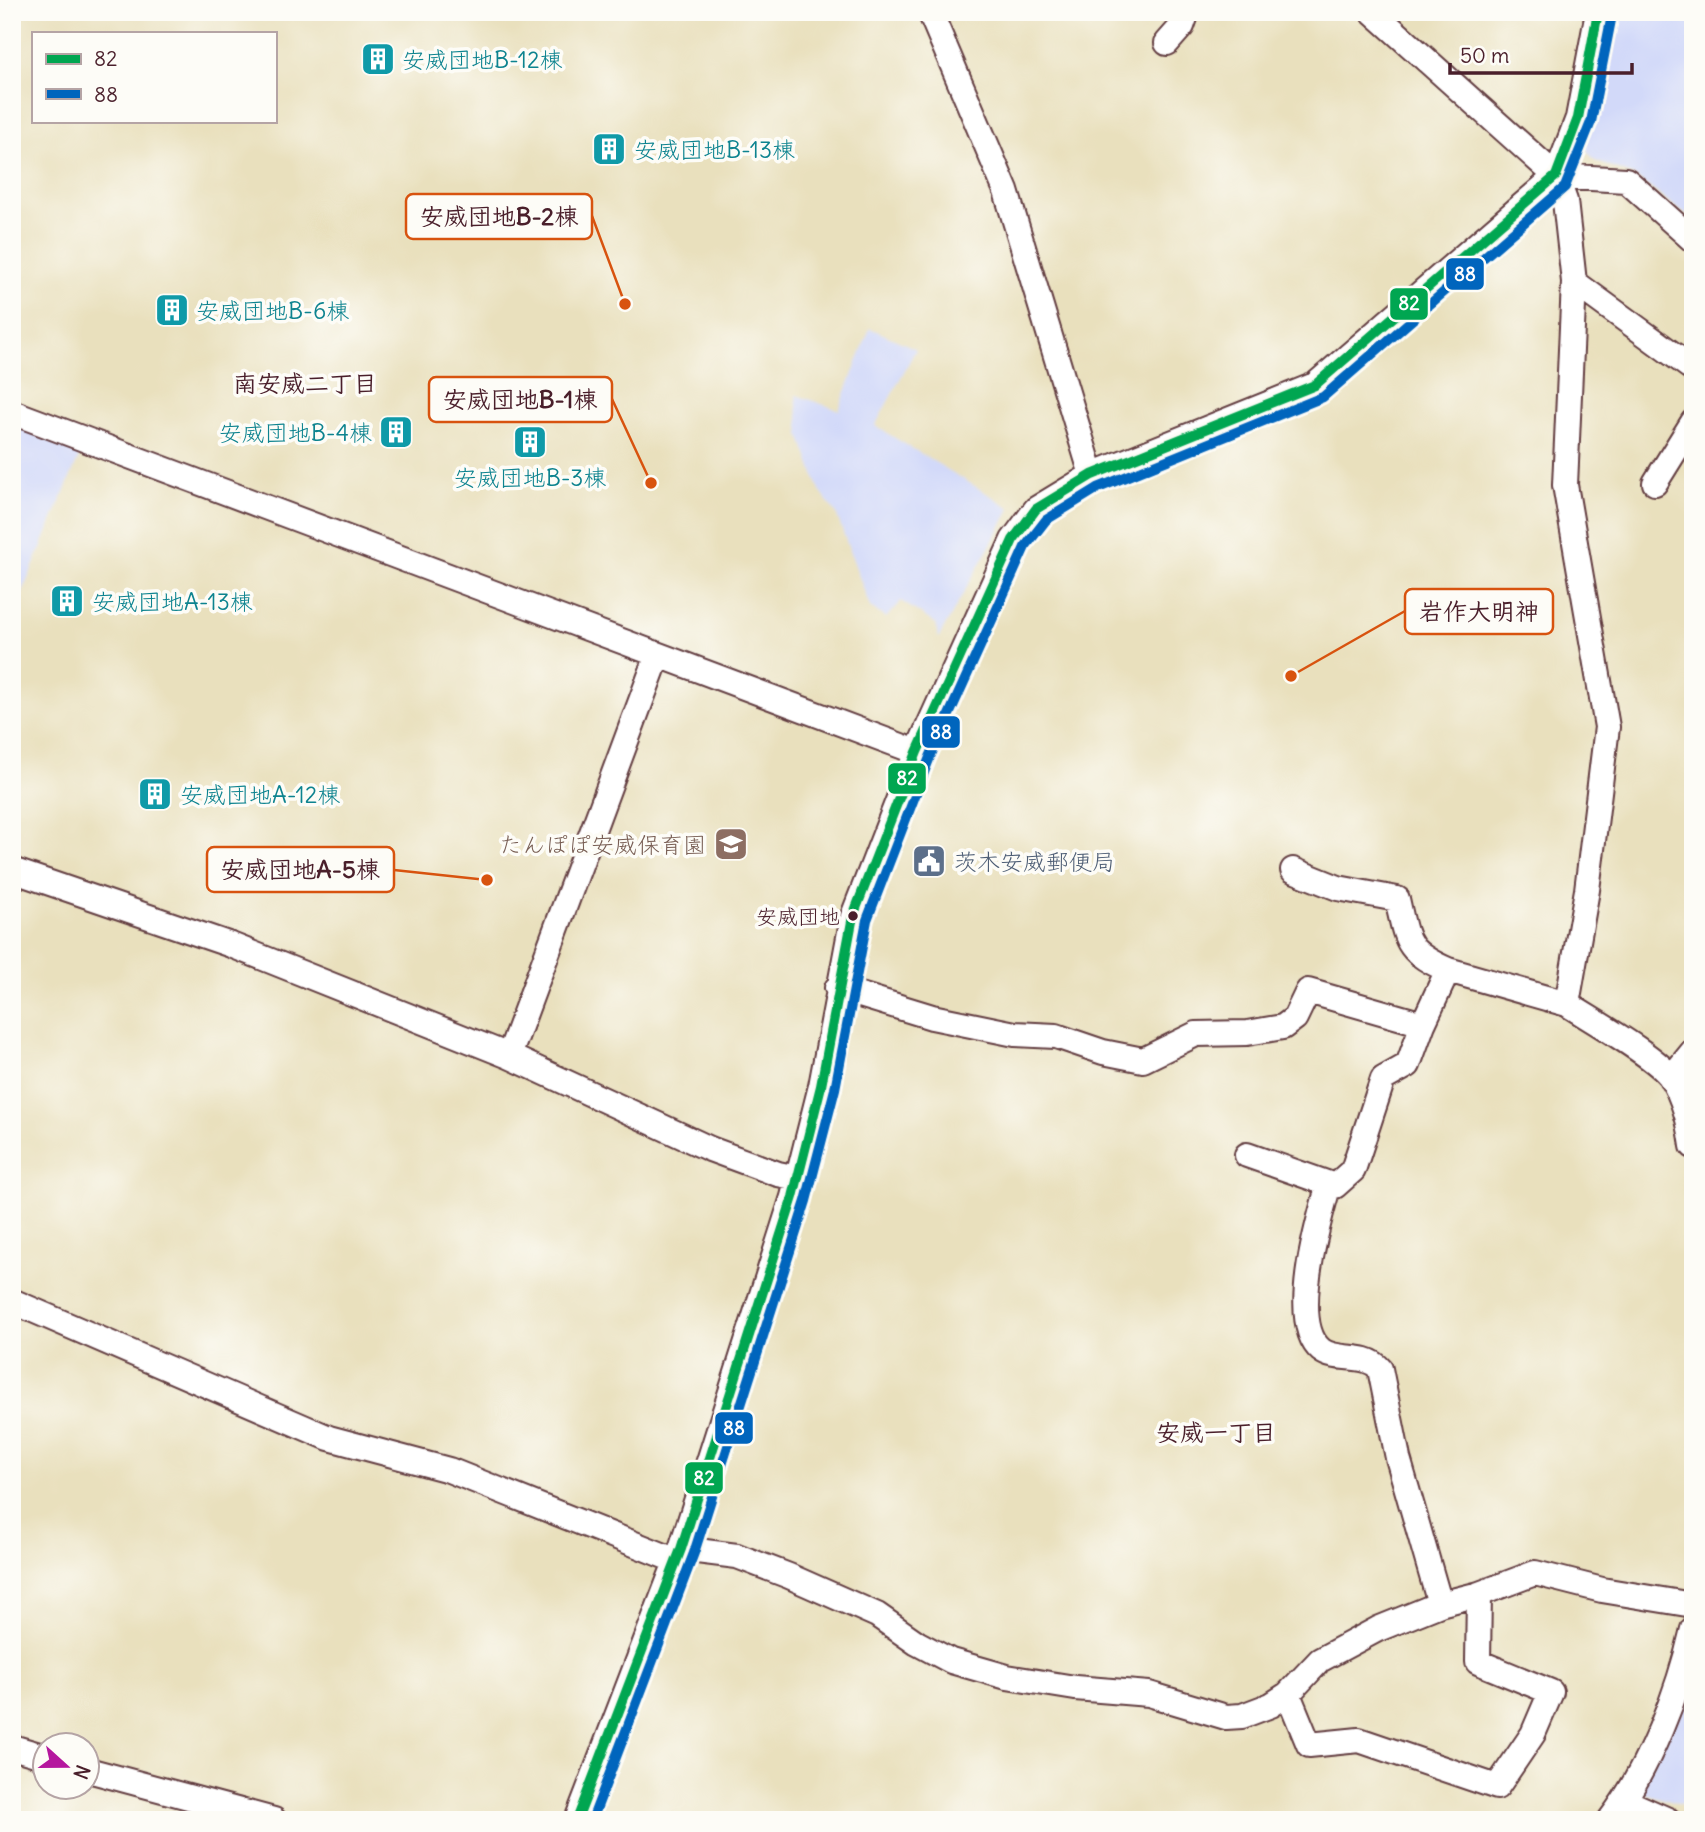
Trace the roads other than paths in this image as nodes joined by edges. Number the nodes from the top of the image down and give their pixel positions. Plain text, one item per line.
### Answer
1 (930, 12) edge
2 (1187, 12) edge
3 (1373, 12) edge
4 (1598, 12) edge
5 (1167, 43) dead end
6 (1556, 176) junction
7 (1693, 240) edge
8 (1574, 282) junction
9 (1693, 369) edge
10 (12, 412) edge
11 (1693, 422) edge
12 (1092, 475) junction
13 (1655, 483) dead end
14 (658, 655) junction
15 (917, 752) junction
16 (12, 870) edge
17 (1293, 870) dead end
18 (1448, 970) junction
19 (837, 988) junction
20 (1567, 1004) junction
21 (1423, 1024) junction
22 (1693, 1051) edge
23 (509, 1056) junction
24 (1671, 1078) junction
25 (1693, 1146) edge
26 (1247, 1154) dead end
27 (798, 1178) junction
28 (1329, 1184) junction
29 (12, 1301) edge
30 (679, 1555) junction
31 (1479, 1594) junction
32 (1440, 1604) junction
33 (1693, 1605) edge
34 (1693, 1629) edge
35 (1288, 1694) junction
36 (12, 1747) edge
37 (32, 1753) edge
38 (102, 1774) edge
39 (1617, 1810) edge
40 (274, 1820) edge
41 (577, 1820) edge
42 (1668, 1820) edge

1 - 12 street
2 - 5 street
3 - 6 street
4 - 6 street
6 - 7 street
6 - 8 street
6 - 12 street
8 - 9 street
8 - 20 street
10 - 14 street
11 - 13 street
12 - 15 street
14 - 15 street
14 - 23 street
15 - 19 street
16 - 23 street
17 - 18 street
18 - 20 street
18 - 21 street
19 - 21 street
19 - 27 street
20 - 24 street
21 - 28 street
22 - 24 street
23 - 27 street
24 - 25 street
26 - 28 street
27 - 30 street
28 - 32 street
29 - 30 street
30 - 35 street
30 - 41 street
31 - 32 street
31 - 33 street
31 - 35 street
32 - 35 street
34 - 39 street
36 - 37 street
38 - 40 street
39 - 42 street

